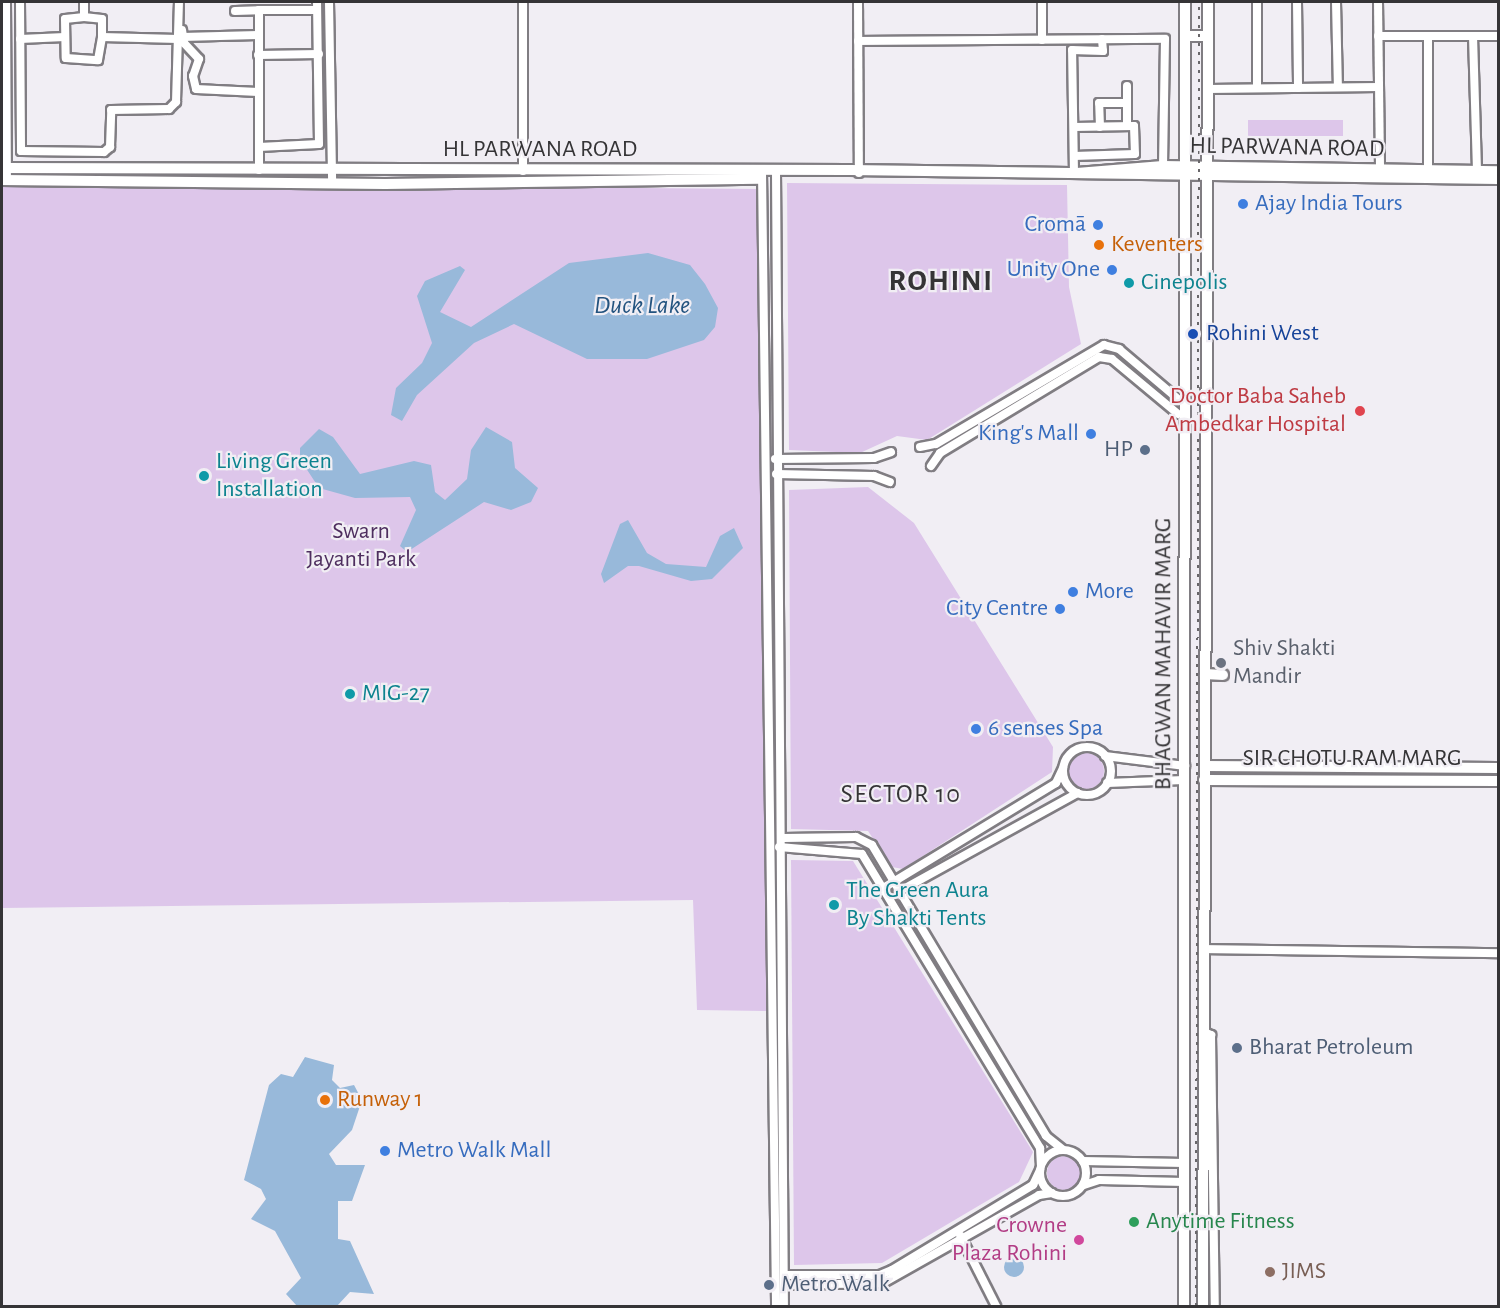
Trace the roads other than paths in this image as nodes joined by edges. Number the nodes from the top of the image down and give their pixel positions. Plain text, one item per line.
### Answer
1 (6, 2) edge
2 (20, 2) edge
3 (84, 2) edge
4 (181, 2) edge
5 (329, 2) edge
6 (523, 2) edge
7 (858, 2) edge
8 (1042, 2) edge
9 (1185, 2) edge
10 (1208, 2) edge
11 (1257, 2) edge
12 (1297, 2) edge
13 (1336, 2) edge
14 (1378, 2) edge
15 (317, 6) edge
16 (259, 10) junction
17 (235, 11) dead end
18 (84, 17) junction
19 (3, 27) edge
20 (258, 35) junction
21 (1185, 36) junction
22 (1208, 36) junction
23 (1378, 36) junction
24 (1428, 36) junction
25 (1473, 36) junction
26 (1498, 36) edge
27 (65, 37) junction
28 (102, 37) junction
29 (180, 38) junction
30 (20, 39) junction
31 (1102, 39) junction
32 (1042, 40) junction
33 (858, 41) junction
34 (316, 54) junction
35 (328, 54) junction
36 (258, 55) junction
37 (1127, 86) dead end
38 (1338, 87) junction
39 (1379, 87) junction
40 (1257, 88) junction
41 (1298, 88) junction
42 (1208, 89) junction
43 (258, 92) junction
44 (1127, 103) junction
45 (1127, 126) junction
46 (1074, 127) junction
47 (1100, 127) junction
48 (259, 147) junction
49 (21, 151) junction
50 (1074, 156) junction
51 (21, 168) junction
52 (331, 169) junction
53 (259, 170) junction
54 (1428, 170) junction
55 (523, 171) junction
56 (1163, 171) junction
57 (1380, 171) junction
58 (1498, 171) edge
59 (1185, 172) junction
60 (1207, 172) junction
61 (1477, 172) junction
62 (1075, 173) junction
63 (4, 174) edge
64 (858, 174) junction
65 (763, 175) junction
66 (777, 176) junction
67 (1498, 179) edge
68 (332, 182) junction
69 (1178, 399) dead end
70 (1178, 414) dead end
71 (920, 447) dead end
72 (891, 452) dead end
73 (778, 459) junction
74 (767, 460) junction
75 (931, 466) dead end
76 (767, 474) junction
77 (778, 474) junction
78 (890, 482) dead end
79 (1205, 674) junction
80 (1223, 675) dead end
81 (1105, 756) junction
82 (1185, 766) junction
83 (1205, 766) junction
84 (1063, 768) junction
85 (1498, 768) edge
86 (1184, 780) junction
87 (1204, 780) junction
88 (1498, 781) edge
89 (1107, 783) junction
90 (1077, 793) junction
91 (783, 838) junction
92 (772, 841) junction
93 (781, 849) junction
94 (895, 881) junction
95 (885, 887) junction
96 (900, 891) junction
97 (890, 897) junction
98 (1204, 949) junction
99 (1498, 953) edge
100 (1204, 1032) junction
101 (1204, 1058) junction
102 (1184, 1059) junction
103 (1062, 1149) junction
104 (1083, 1161) junction
105 (1184, 1163) junction
106 (1041, 1168) junction
107 (1184, 1182) junction
108 (1084, 1185) junction
109 (1052, 1193) junction
110 (958, 1232) junction
111 (963, 1239) junction
112 (784, 1275) junction
113 (784, 1285) junction
114 (776, 1306) edge
115 (784, 1306) edge
116 (996, 1306) edge
117 (1184, 1306) edge
118 (1203, 1306) edge
119 (1215, 1306) edge

1 - 19 street
2 - 30 street
3 - 18 street
4 - 29 street
5 - 35 street
6 - 55 street
7 - 33 street
8 - 32 street
9 - 21 street, BHAGWAN MAHAVIR MARG
10 - 22 street
11 - 40 street
12 - 41 street
13 - 38 street
14 - 23 street
15 - 16 street
15 - 34 street
16 - 17 street
16 - 20 street
18 - 27 street
18 - 28 street
19 - 63 street
20 - 29 street
20 - 36 street
21 - 22 street
21 - 59 street, BHAGWAN MAHAVIR MARG
22 - 42 street
23 - 24 street
23 - 39 street
24 - 25 street
24 - 54 street
25 - 26 street
25 - 61 street
27 - 28 street
27 - 30 street
28 - 29 street
29 - 43 street
29 - 49 street
30 - 49 street
31 - 32 street
31 - 46 street
31 - 56 street
32 - 33 street
33 - 64 street
34 - 35 street
34 - 36 street
34 - 48 street
35 - 52 street
36 - 43 street
37 - 44 street
38 - 39 street
38 - 41 street
39 - 57 street
40 - 41 street
40 - 42 street
42 - 60 street
43 - 48 street
44 - 45 street
44 - 47 street
45 - 47 street
45 - 50 street
46 - 47 street
46 - 50 street
48 - 53 street
49 - 51 street
50 - 62 street
51 - 53 street, HL PARWANA ROAD
51 - 63 street, HL PARWANA ROAD
52 - 53 street, HL PARWANA ROAD
52 - 55 street, HL PARWANA ROAD
52 - 68 street
54 - 57 street, HL PARWANA ROAD
54 - 61 street, HL PARWANA ROAD
55 - 65 street, HL PARWANA ROAD
56 - 59 street, HL PARWANA ROAD
56 - 62 street, HL PARWANA ROAD
57 - 60 street, HL PARWANA ROAD
58 - 61 street, HL PARWANA ROAD
59 - 60 street, HL PARWANA ROAD
59 - 82 street, BHAGWAN MAHAVIR MARG
60 - 67 street, HL PARWANA ROAD
60 - 79 street, BHAGWAN MAHAVIR MARG
62 - 64 street, HL PARWANA ROAD
63 - 68 street
64 - 66 street, HL PARWANA ROAD
65 - 66 street, HL PARWANA ROAD
65 - 68 street
65 - 74 street
66 - 73 street
69 - 71 street
70 - 75 street
72 - 73 street
73 - 74 street
73 - 77 street
74 - 76 street
76 - 77 street
76 - 92 street
77 - 78 street
77 - 91 street
79 - 80 street
79 - 83 street, BHAGWAN MAHAVIR MARG
81 - 82 street
81 - 84 street
81 - 89 street
82 - 86 street, BHAGWAN MAHAVIR MARG
83 - 85 street, SIR CHOTU RAM MARG
83 - 87 street, BHAGWAN MAHAVIR MARG
84 - 90 street
84 - 94 street
86 - 89 street
86 - 102 street, BHAGWAN MAHAVIR MARG
87 - 88 street, SIR CHOTU RAM MARG
87 - 98 street, BHAGWAN MAHAVIR MARG
89 - 90 street
90 - 96 street
91 - 93 street
91 - 94 street
92 - 93 street
92 - 114 street
93 - 95 street
93 - 112 street
94 - 95 street
94 - 96 street
95 - 97 street
96 - 97 street
96 - 103 street
97 - 106 street
98 - 99 street
98 - 100 street, BHAGWAN MAHAVIR MARG
100 - 101 street, BHAGWAN MAHAVIR MARG
100 - 119 street
101 - 102 street
101 - 118 street, BHAGWAN MAHAVIR MARG
102 - 105 street, BHAGWAN MAHAVIR MARG
103 - 104 street
103 - 106 street
104 - 105 street
104 - 108 street
105 - 107 street, BHAGWAN MAHAVIR MARG
106 - 109 street
106 - 110 street
107 - 108 street
107 - 117 street, BHAGWAN MAHAVIR MARG
108 - 109 street
109 - 111 street
110 - 111 street
110 - 112 street
111 - 113 street
111 - 116 street
112 - 113 street
113 - 115 street

